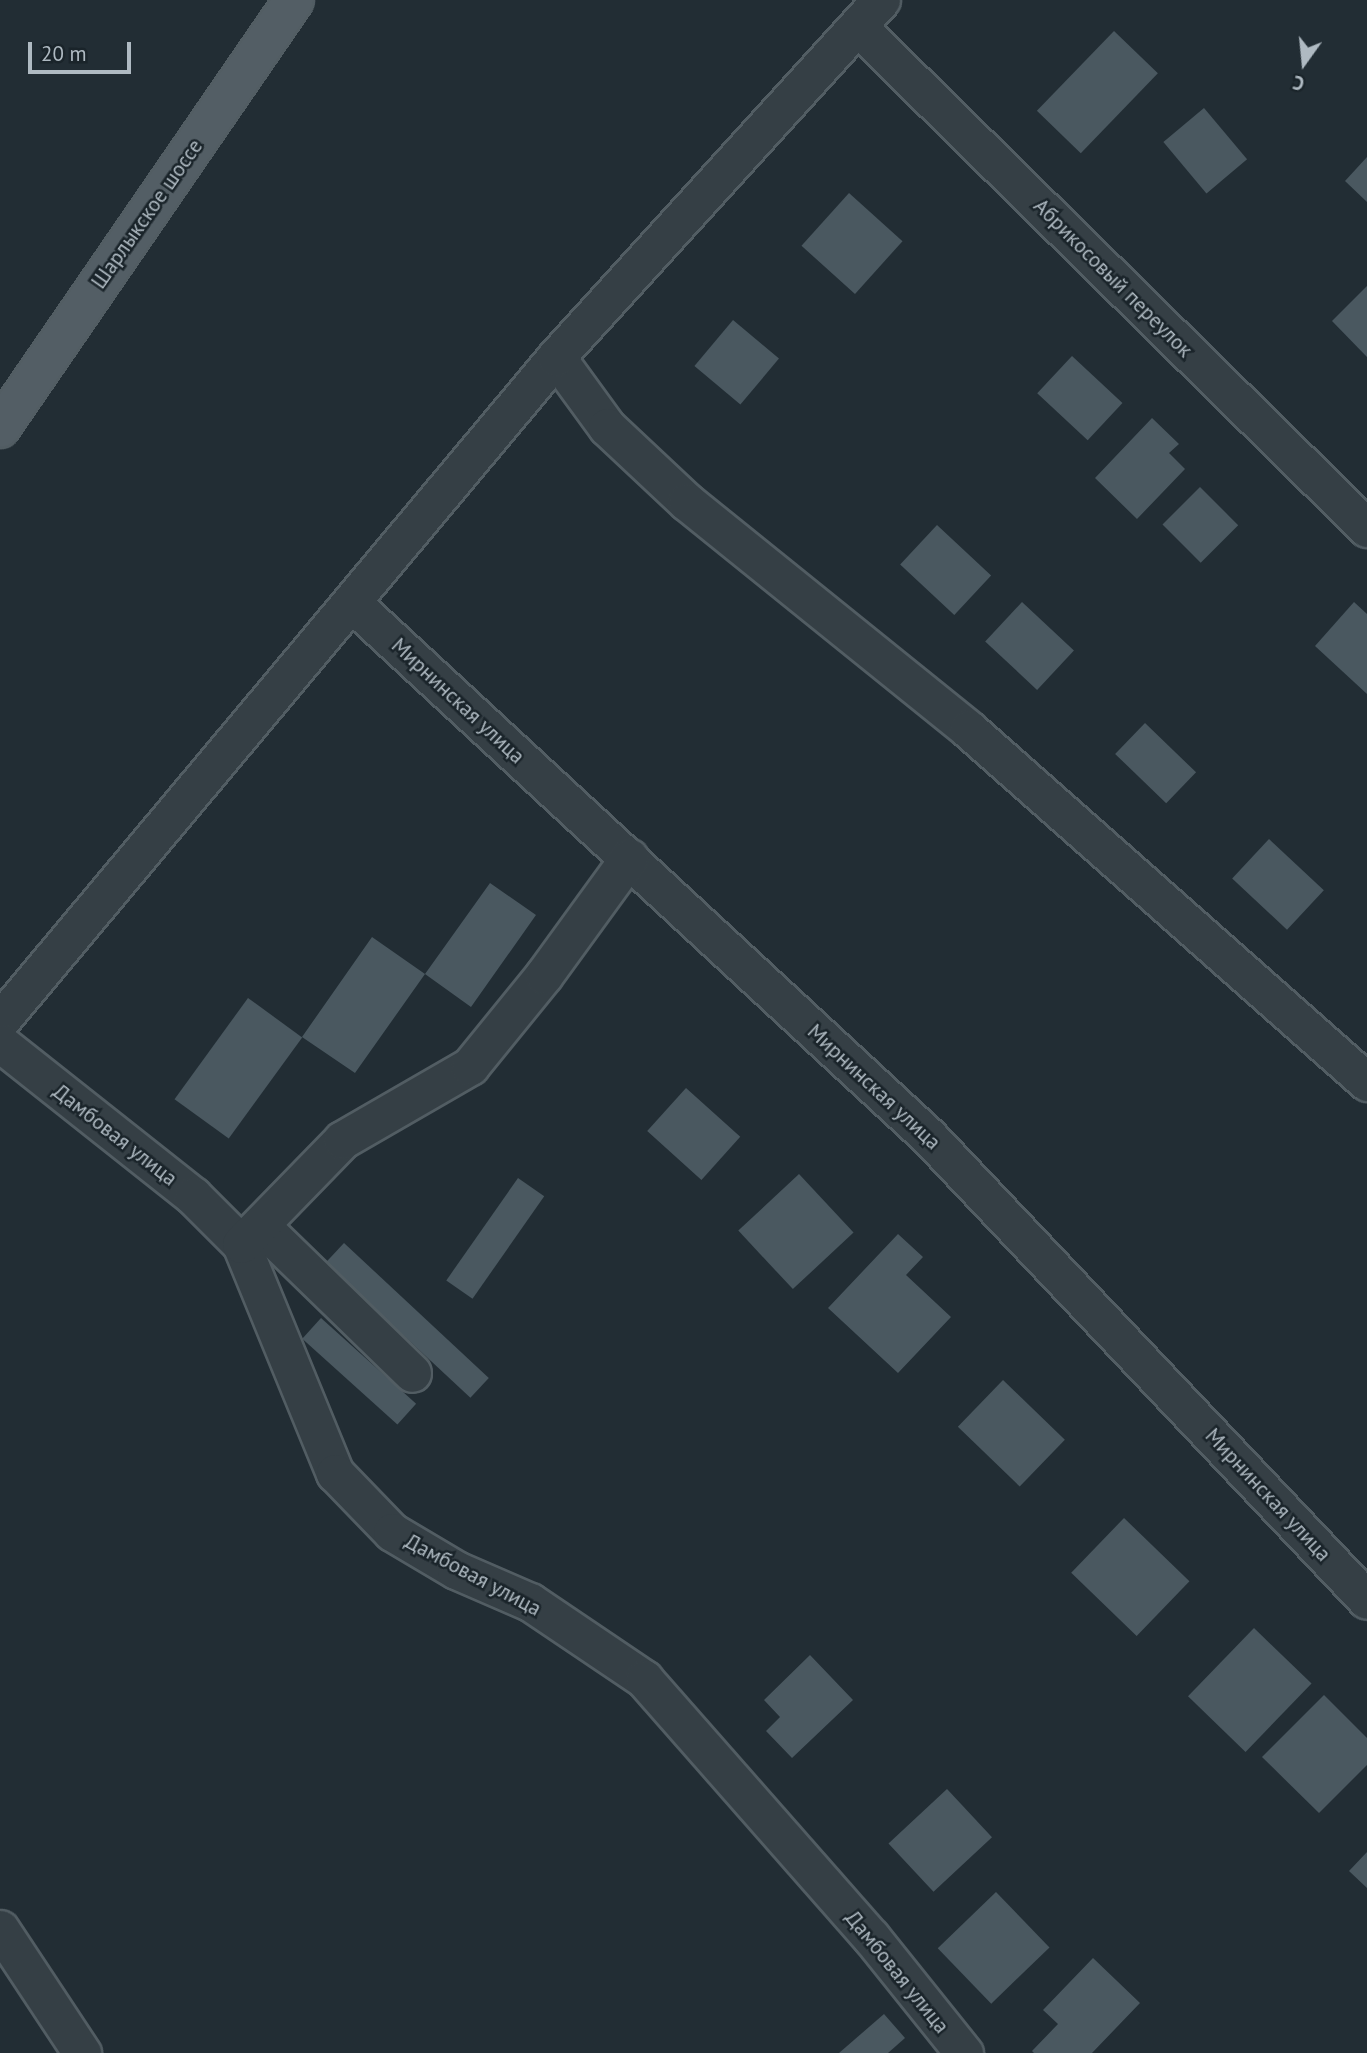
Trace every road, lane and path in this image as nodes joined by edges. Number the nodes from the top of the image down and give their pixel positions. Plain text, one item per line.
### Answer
1 (294, 0) edge
2 (870, 14) edge
3 (556, 358) junction
4 (0, 428) edge
5 (1367, 528) edge
6 (352, 603) junction
7 (629, 859) junction
8 (0, 1021) edge
9 (0, 1043) edge
10 (1367, 1082) edge
11 (250, 1234) junction
12 (412, 1373) dead end
13 (1367, 1600) edge
14 (0, 1929) edge
15 (82, 2053) edge
16 (964, 2053) edge

1 - 4 main road, Шарлыкское шоссе
2 - 3 street
2 - 5 street, Абрикосовый переулок
3 - 6 street
3 - 10 street
6 - 7 street, Мирнинская улица
6 - 8 street
7 - 11 street
7 - 13 street, Мирнинская улица
9 - 11 street, Дамбовая улица
11 - 12 street
11 - 16 street, Дамбовая улица
14 - 15 street

